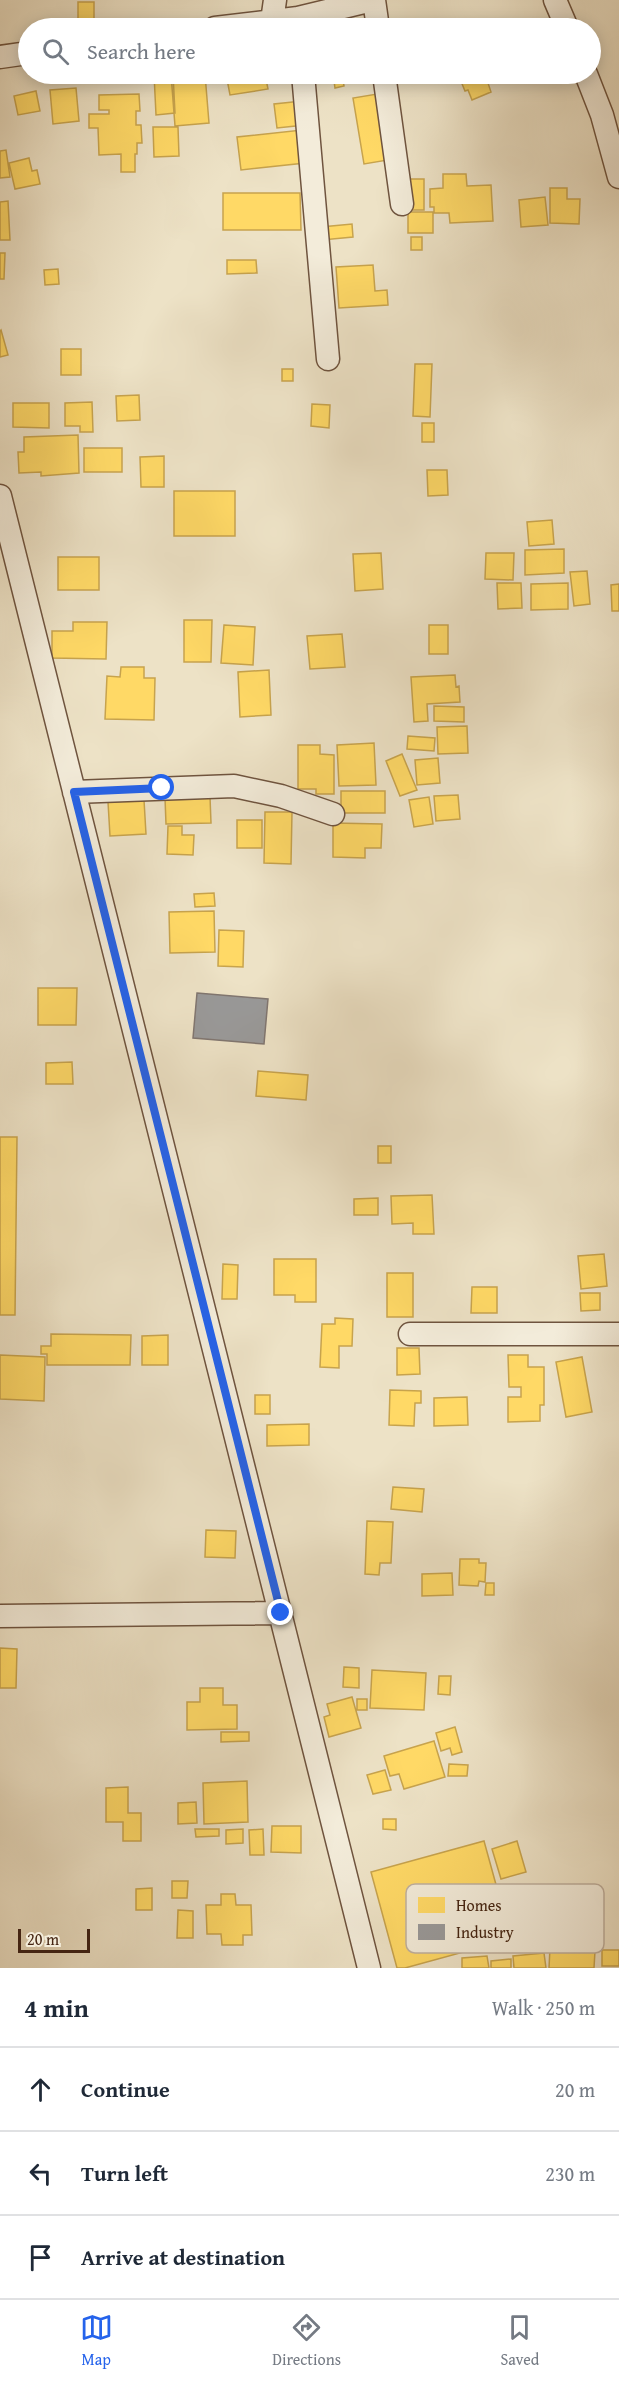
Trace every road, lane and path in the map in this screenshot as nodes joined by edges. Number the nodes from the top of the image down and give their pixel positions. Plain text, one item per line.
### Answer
1 (373, 0) edge
2 (555, 0) edge
3 (274, 10) edge
4 (248, 18) edge
5 (289, 18) edge
6 (315, 18) edge
7 (376, 18) edge
8 (563, 18) edge
9 (18, 54) edge
10 (0, 57) edge
11 (304, 84) edge
12 (385, 84) edge
13 (590, 84) edge
14 (619, 177) edge
15 (402, 204) dead end
16 (328, 359) dead end
17 (0, 496) edge
18 (74, 792) junction
19 (333, 814) dead end
20 (410, 1334) dead end
21 (619, 1334) edge
22 (281, 1613) junction
23 (0, 1616) edge
24 (369, 1968) edge

1 - 6 street
1 - 7 street
2 - 8 street
3 - 4 street
3 - 5 street
9 - 10 street
11 - 16 street
12 - 15 street
13 - 14 street
17 - 18 street
18 - 19 street
18 - 22 street
20 - 21 street
22 - 23 street
22 - 24 street

